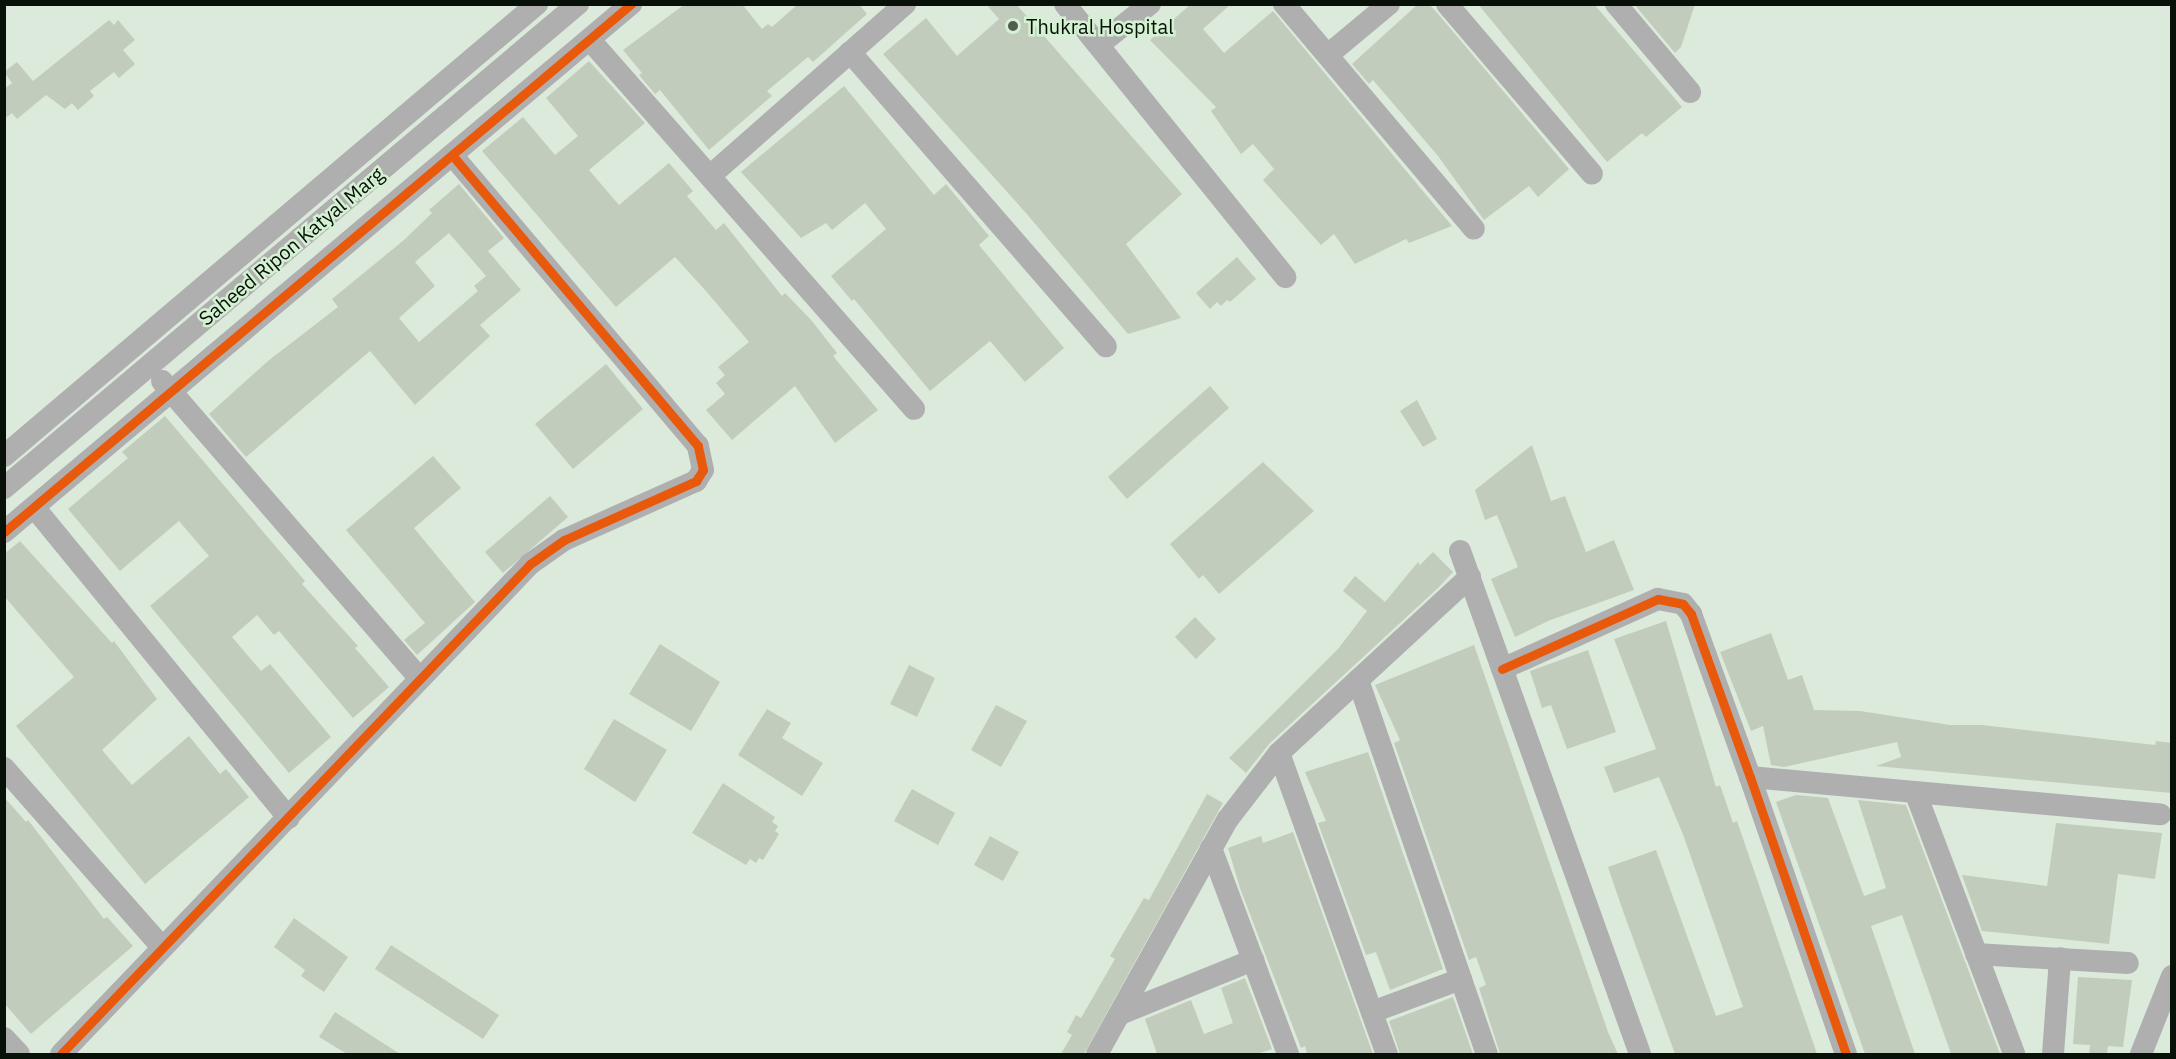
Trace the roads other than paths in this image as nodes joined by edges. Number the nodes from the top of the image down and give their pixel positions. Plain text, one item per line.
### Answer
1 (537, 4) edge
2 (578, 4) edge
3 (631, 4) edge
4 (905, 4) edge
5 (1065, 4) edge
6 (1150, 4) edge
7 (1284, 4) edge
8 (1389, 4) edge
9 (1447, 4) edge
10 (1616, 4) edge
11 (590, 40) junction
12 (1100, 44) junction
13 (850, 52) junction
14 (1329, 54) junction
15 (1690, 92) dead end
16 (452, 155) junction
17 (1592, 174) dead end
18 (710, 176) junction
19 (1474, 229) dead end
20 (1285, 277) dead end
21 (1106, 346) dead end
22 (149, 367) junction
23 (171, 392) junction
24 (914, 410) dead end
25 (4, 456) edge
26 (4, 488) edge
27 (34, 507) junction
28 (4, 532) edge
29 (1460, 551) dead end
30 (1470, 578) junction
31 (1502, 669) junction
32 (419, 678) junction
33 (1358, 680) junction
34 (1279, 753) junction
35 (4, 768) edge
36 (1750, 777) junction
37 (1916, 794) junction
38 (2160, 814) dead end
39 (289, 818) junction
40 (1211, 848) junction
41 (162, 947) junction
42 (1976, 954) junction
43 (2060, 958) junction
44 (1253, 960) junction
45 (2128, 963) dead end
46 (2172, 976) edge
47 (1461, 979) junction
48 (1372, 1012) junction
49 (1120, 1014) junction
50 (4, 1038) edge
51 (1281, 1053) edge
52 (19, 1054) edge
53 (61, 1054) edge
54 (1098, 1054) edge
55 (1387, 1054) edge
56 (1487, 1054) edge
57 (1640, 1054) edge
58 (1846, 1054) edge
59 (2014, 1054) edge
60 (2053, 1054) edge
61 (2141, 1054) edge

1 - 25 street, Saheed Ripon Katyal Marg
2 - 22 street, Saheed Ripon Katyal Marg
3 - 11 street
4 - 13 street
5 - 12 street
6 - 12 street
7 - 14 street
8 - 14 street
9 - 17 street
10 - 15 street
11 - 16 street
11 - 18 street
12 - 20 street
13 - 18 street
13 - 21 street
14 - 19 street
16 - 23 street
16 - 32 street
18 - 24 street
22 - 23 street
22 - 26 street, Saheed Ripon Katyal Marg
23 - 27 street
23 - 32 street
27 - 28 street
27 - 39 street
29 - 30 street
30 - 31 street
30 - 33 street
31 - 36 street
31 - 57 street
32 - 39 street
33 - 34 street
33 - 47 street
34 - 40 street
34 - 48 street
35 - 41 street
36 - 37 street
36 - 58 street
37 - 38 street
37 - 42 street
39 - 41 street
40 - 44 street
40 - 49 street
41 - 53 street
42 - 43 street
42 - 59 street
43 - 45 street
43 - 60 street
44 - 49 street
44 - 51 street
46 - 61 street
47 - 48 street
47 - 56 street
48 - 55 street
49 - 54 street
50 - 52 street

